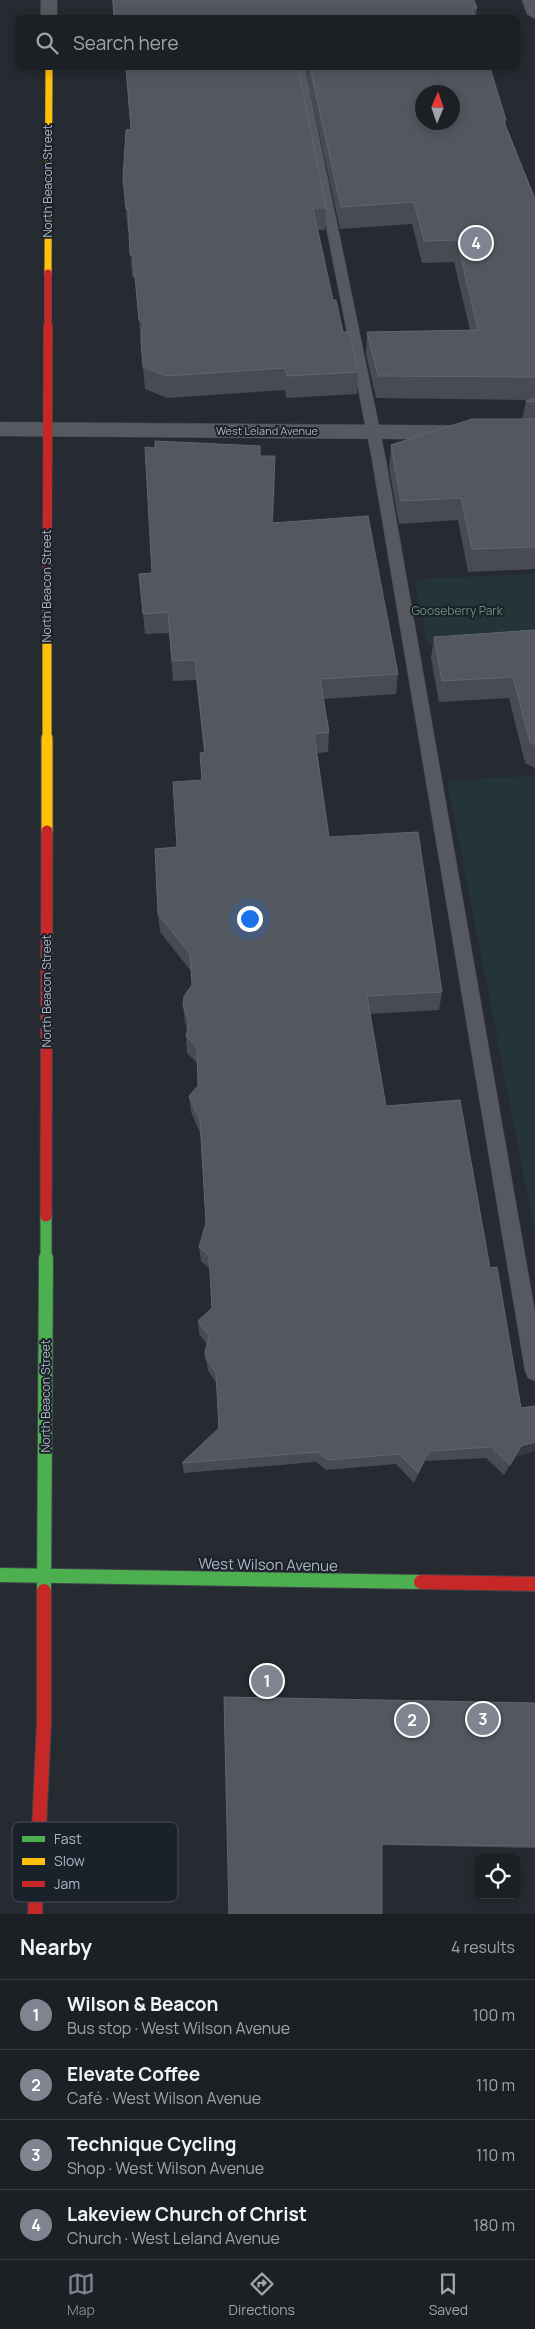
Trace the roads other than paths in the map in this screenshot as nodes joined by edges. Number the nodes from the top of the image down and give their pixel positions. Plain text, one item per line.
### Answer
1 (49, 0) edge
2 (530, 0) edge
3 (535, 14) edge
4 (49, 15) edge
5 (49, 70) edge
6 (300, 70) edge
7 (0, 429) edge
8 (48, 430) junction
9 (374, 432) junction
10 (535, 433) edge
11 (535, 1371) edge
12 (0, 1575) edge
13 (45, 1576) junction
14 (535, 1584) edge
15 (39, 1822) edge

1 - 4 street
2 - 3 street
5 - 8 street, North Beacon Street
6 - 9 lane
7 - 8 street, West Leland Avenue
8 - 9 street, West Leland Avenue
8 - 13 street, North Beacon Street
9 - 10 street, West Leland Avenue
9 - 11 lane
12 - 13 street, West Wilson Avenue
13 - 14 street, West Wilson Avenue
13 - 15 street, North Beacon Street

